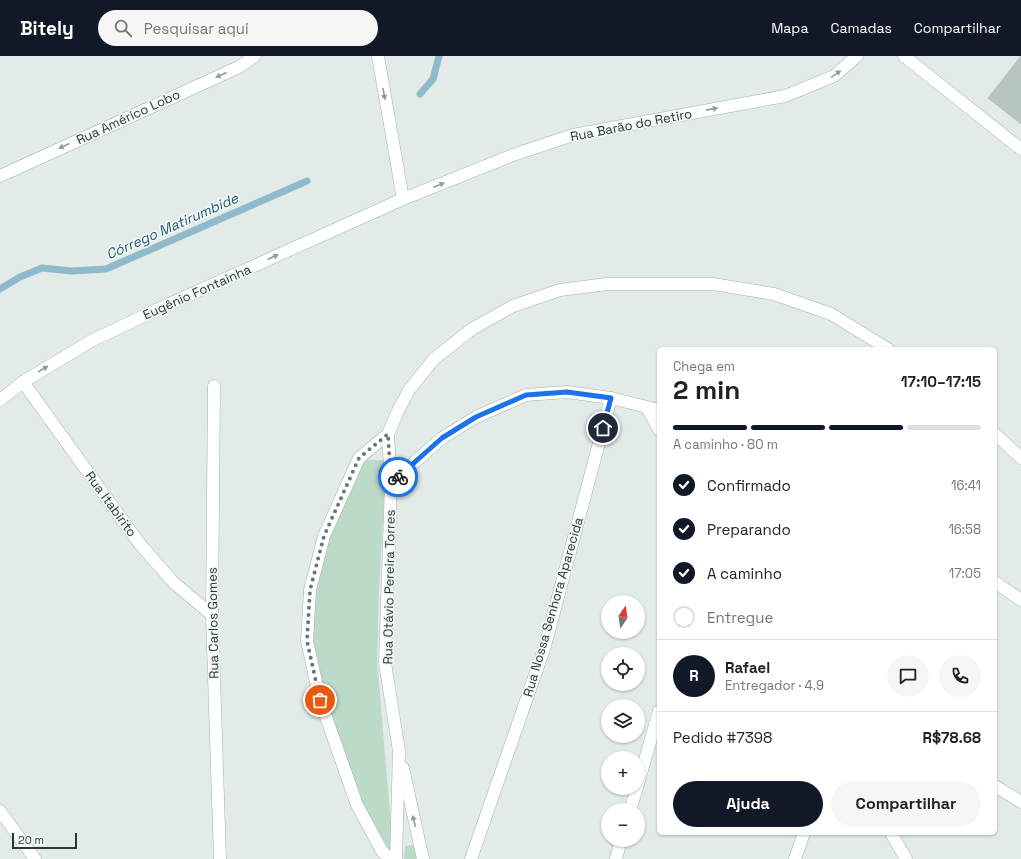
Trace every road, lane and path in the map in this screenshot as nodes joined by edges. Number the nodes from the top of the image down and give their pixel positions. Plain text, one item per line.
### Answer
1 (255, 56) edge
2 (378, 56) edge
3 (857, 56) edge
4 (904, 56) edge
5 (1021, 149) edge
6 (0, 176) edge
7 (403, 199) junction
8 (885, 347) edge
9 (23, 382) junction
10 (214, 386) dead end
11 (611, 398) junction
12 (0, 400) edge
13 (653, 409) edge
14 (657, 423) edge
15 (388, 434) junction
16 (997, 436) edge
17 (1021, 458) edge
18 (391, 483) junction
19 (997, 583) edge
20 (1021, 600) edge
21 (212, 615) junction
22 (657, 718) edge
23 (399, 751) junction
24 (645, 760) edge
25 (997, 787) edge
26 (1021, 802) edge
27 (0, 811) edge
28 (803, 835) edge
29 (892, 835) edge
30 (619, 847) edge
31 (35, 859) edge
32 (220, 859) edge
33 (390, 859) edge
34 (396, 859) edge
35 (423, 859) edge
36 (471, 859) edge
37 (616, 859) edge
38 (796, 859) edge
39 (906, 859) edge

1 -> 6 street, Rua Américo Lobo
2 -> 7 street
7 -> 3 street, Rua Barão do Retiro
4 - 5 street
9 -> 7 street, Eugênio Fontainha
8 - 15 street, Rua Otávio Pereira Torres
9 - 12 street, Eugênio Fontainha
9 - 21 street, Rua Itabirito
10 - 21 street, Rua Carlos Gomes
11 - 13 street
11 - 18 street
11 - 36 street, Rua Nossa Senhora Aparecida
13 - 14 street
15 - 18 street, Rua Otávio Pereira Torres
15 - 33 street, Rua Otávio Pereira Torres
16 - 17 street
18 - 23 street, Rua Otávio Pereira Torres
19 - 20 street
21 - 32 street, Rua Carlos Gomes
22 - 24 street
23 - 34 street, Rua Otávio Pereira Torres
35 -> 23 street
25 - 26 street
27 - 31 street
28 - 38 street
29 - 39 street
30 - 37 street

